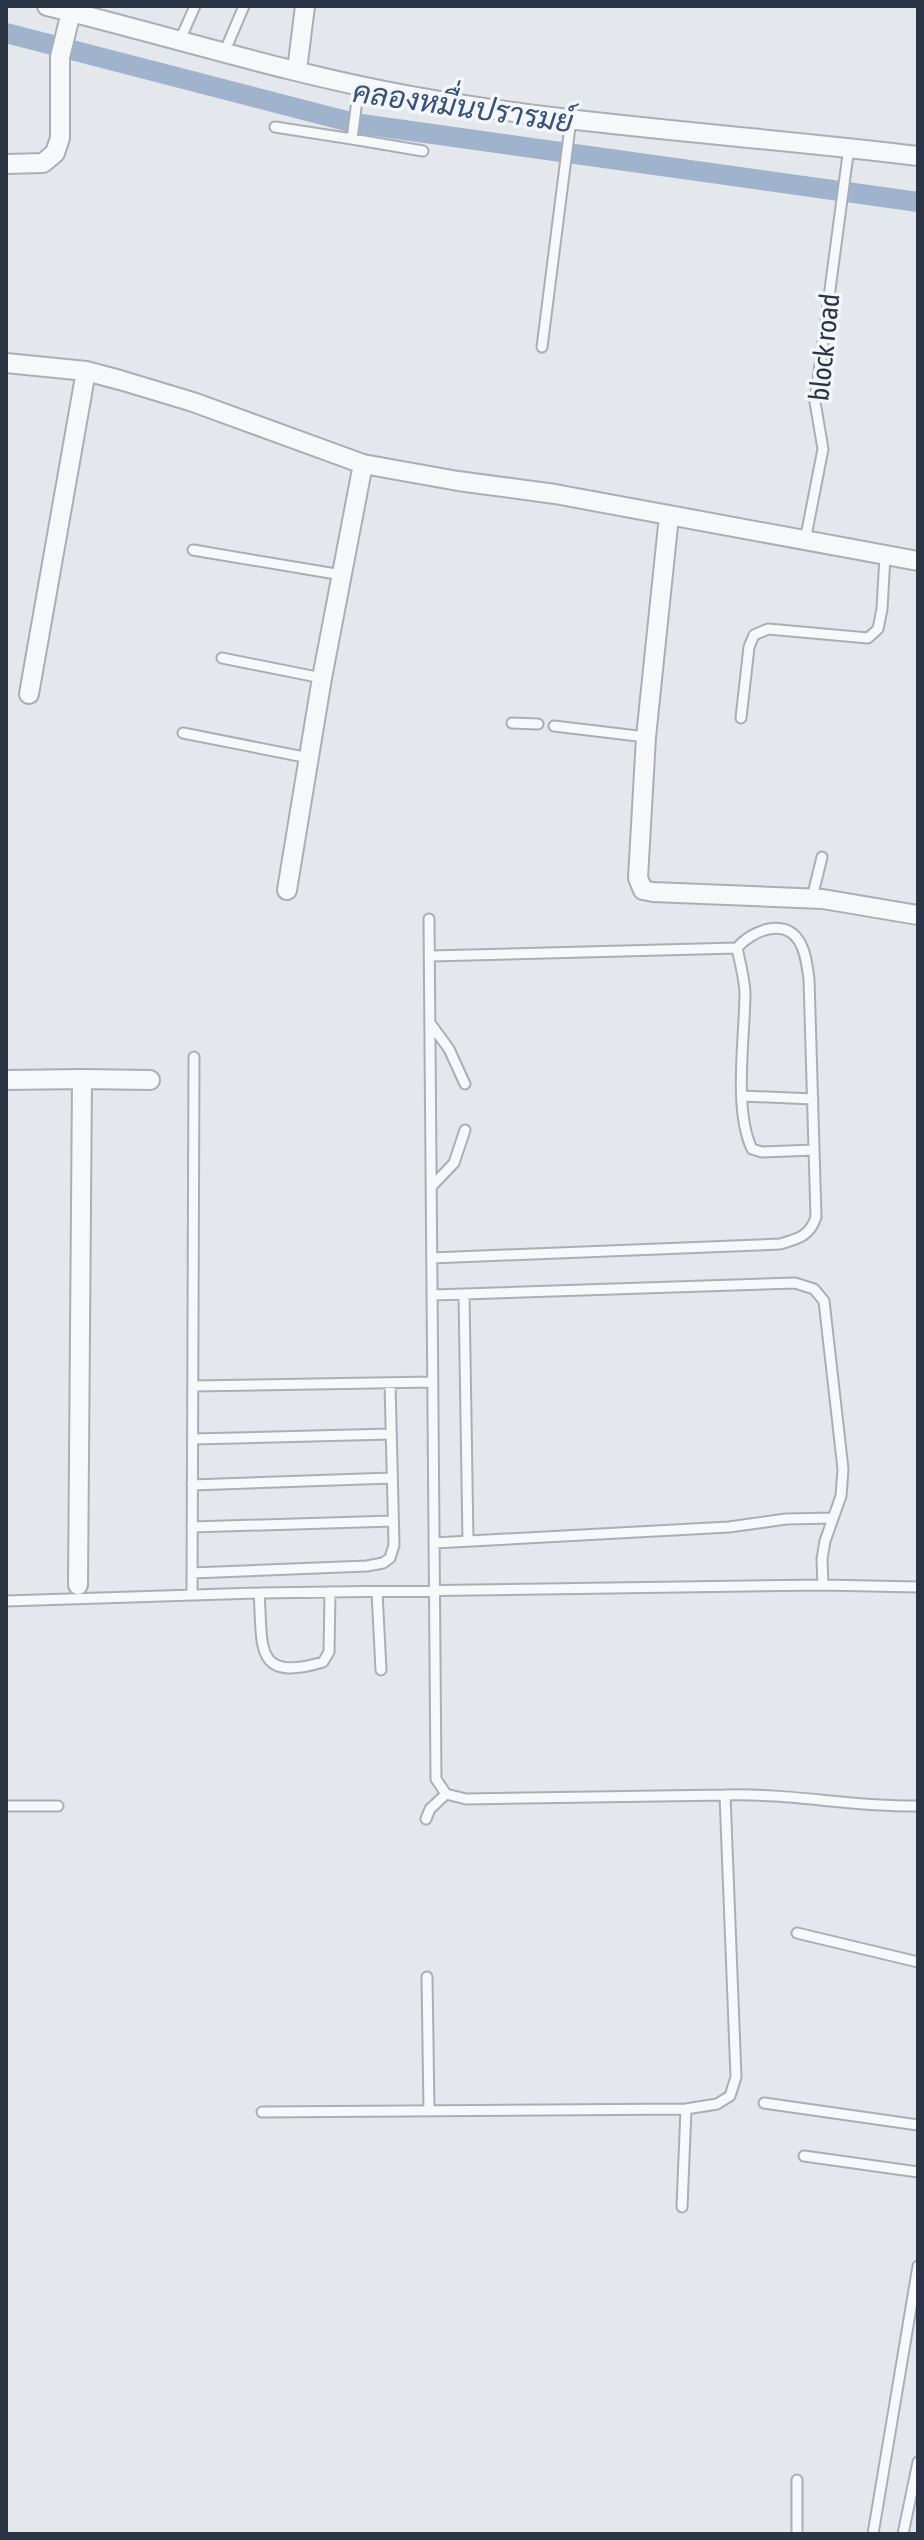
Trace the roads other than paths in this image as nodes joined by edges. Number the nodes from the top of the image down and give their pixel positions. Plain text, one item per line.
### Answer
1 (47, 6) edge
2 (195, 6) edge
3 (244, 6) edge
4 (305, 6) edge
5 (71, 12) junction
6 (180, 40) junction
7 (224, 53) junction
8 (297, 70) junction
9 (358, 93) junction
10 (571, 119) junction
11 (275, 127) dead end
12 (352, 139) junction
13 (423, 151) dead end
14 (848, 155) junction
15 (918, 156) edge
16 (6, 164) edge
17 (542, 347) dead end
18 (6, 363) edge
19 (86, 371) junction
20 (363, 464) junction
21 (669, 516) junction
22 (805, 541) junction
23 (193, 550) dead end
24 (885, 556) junction
25 (918, 561) edge
26 (342, 575) junction
27 (222, 658) dead end
28 (322, 678) junction
29 (29, 694) dead end
30 (741, 718) dead end
31 (512, 723) dead end
32 (538, 724) dead end
33 (554, 726) dead end
34 (183, 733) dead end
35 (646, 737) junction
36 (309, 758) junction
37 (822, 857) dead end
38 (287, 890) dead end
39 (812, 898) junction
40 (918, 915) edge
41 (429, 919) dead end
42 (737, 948) junction
43 (430, 956) junction
44 (430, 1023) junction
45 (194, 1057) dead end
46 (82, 1079) junction
47 (6, 1080) edge
48 (150, 1080) dead end
49 (465, 1084) dead end
50 (743, 1096) junction
51 (813, 1099) junction
52 (465, 1130) dead end
53 (814, 1150) junction
54 (432, 1186) junction
55 (432, 1258) junction
56 (464, 1294) junction
57 (433, 1295) junction
58 (433, 1382) junction
59 (390, 1383) junction
60 (193, 1386) junction
61 (391, 1434) junction
62 (193, 1439) junction
63 (392, 1478) junction
64 (192, 1485) junction
65 (833, 1518) junction
66 (393, 1521) junction
67 (192, 1527) junction
68 (468, 1541) junction
69 (434, 1543) junction
70 (192, 1573) junction
71 (78, 1585) dead end
72 (823, 1585) junction
73 (918, 1587) edge
74 (434, 1591) junction
75 (330, 1592) junction
76 (377, 1592) junction
77 (259, 1593) junction
78 (192, 1595) junction
79 (6, 1601) edge
80 (381, 1670) dead end
81 (446, 1794) junction
82 (725, 1795) junction
83 (8, 1806) dead end
84 (58, 1806) dead end
85 (918, 1806) edge
86 (426, 1819) dead end
87 (797, 1933) dead end
88 (918, 1962) edge
89 (427, 1977) dead end
90 (764, 2103) dead end
91 (686, 2109) junction
92 (429, 2110) junction
93 (262, 2112) dead end
94 (918, 2125) edge
95 (804, 2156) dead end
96 (918, 2172) edge
97 (682, 2207) dead end
98 (918, 2266) edge
99 (918, 2462) edge
100 (797, 2480) dead end
101 (797, 2534) edge
102 (873, 2534) edge
103 (903, 2534) edge

1 - 5 street
2 - 6 lane
3 - 7 lane
4 - 8 street
5 - 6 street
5 - 16 street
6 - 7 street
7 - 8 street
8 - 9 street
9 - 10 street
9 - 12 lane
10 - 14 street
10 - 17 lane
11 - 12 lane
12 - 13 lane
14 - 15 street
14 - 22 lane, block road
18 - 19 street
19 - 20 street
19 - 29 street
20 - 21 street
20 - 26 street
21 - 22 street
21 - 35 street
22 - 24 street
23 - 26 lane
24 - 25 street
24 - 30 lane
26 - 28 street
27 - 28 lane
28 - 36 street
31 - 32 lane
33 - 35 lane
34 - 36 lane
35 - 39 street
36 - 38 street
37 - 39 lane
39 - 40 street
41 - 43 lane
42 - 43 lane
42 - 50 lane
42 - 51 lane
43 - 44 lane
44 - 49 lane
44 - 54 lane
45 - 60 lane
46 - 47 street
46 - 48 street
46 - 71 street
50 - 51 lane
50 - 53 lane
51 - 53 lane
52 - 54 lane
53 - 55 lane
54 - 55 lane
55 - 57 lane
56 - 57 lane
56 - 65 lane
56 - 68 lane
57 - 58 lane
58 - 59 lane
58 - 69 lane
59 - 60 lane
59 - 61 lane
60 - 62 lane
61 - 62 lane
61 - 63 lane
62 - 64 lane
63 - 64 lane
63 - 66 lane
64 - 67 lane
65 - 68 lane
65 - 72 lane
66 - 67 lane
66 - 70 lane
67 - 70 lane
68 - 69 lane
69 - 74 lane
70 - 78 lane
72 - 73 lane
72 - 74 lane
74 - 76 lane
74 - 81 lane
75 - 76 lane
75 - 77 lane
75 - 77 lane
76 - 80 lane
77 - 78 lane
78 - 79 lane
81 - 82 lane
81 - 86 lane
82 - 85 lane
82 - 91 lane
83 - 84 lane
87 - 88 lane
89 - 92 lane
90 - 94 lane
91 - 92 lane
91 - 97 lane
92 - 93 lane
95 - 96 lane
98 - 102 lane
99 - 103 lane
100 - 101 lane

